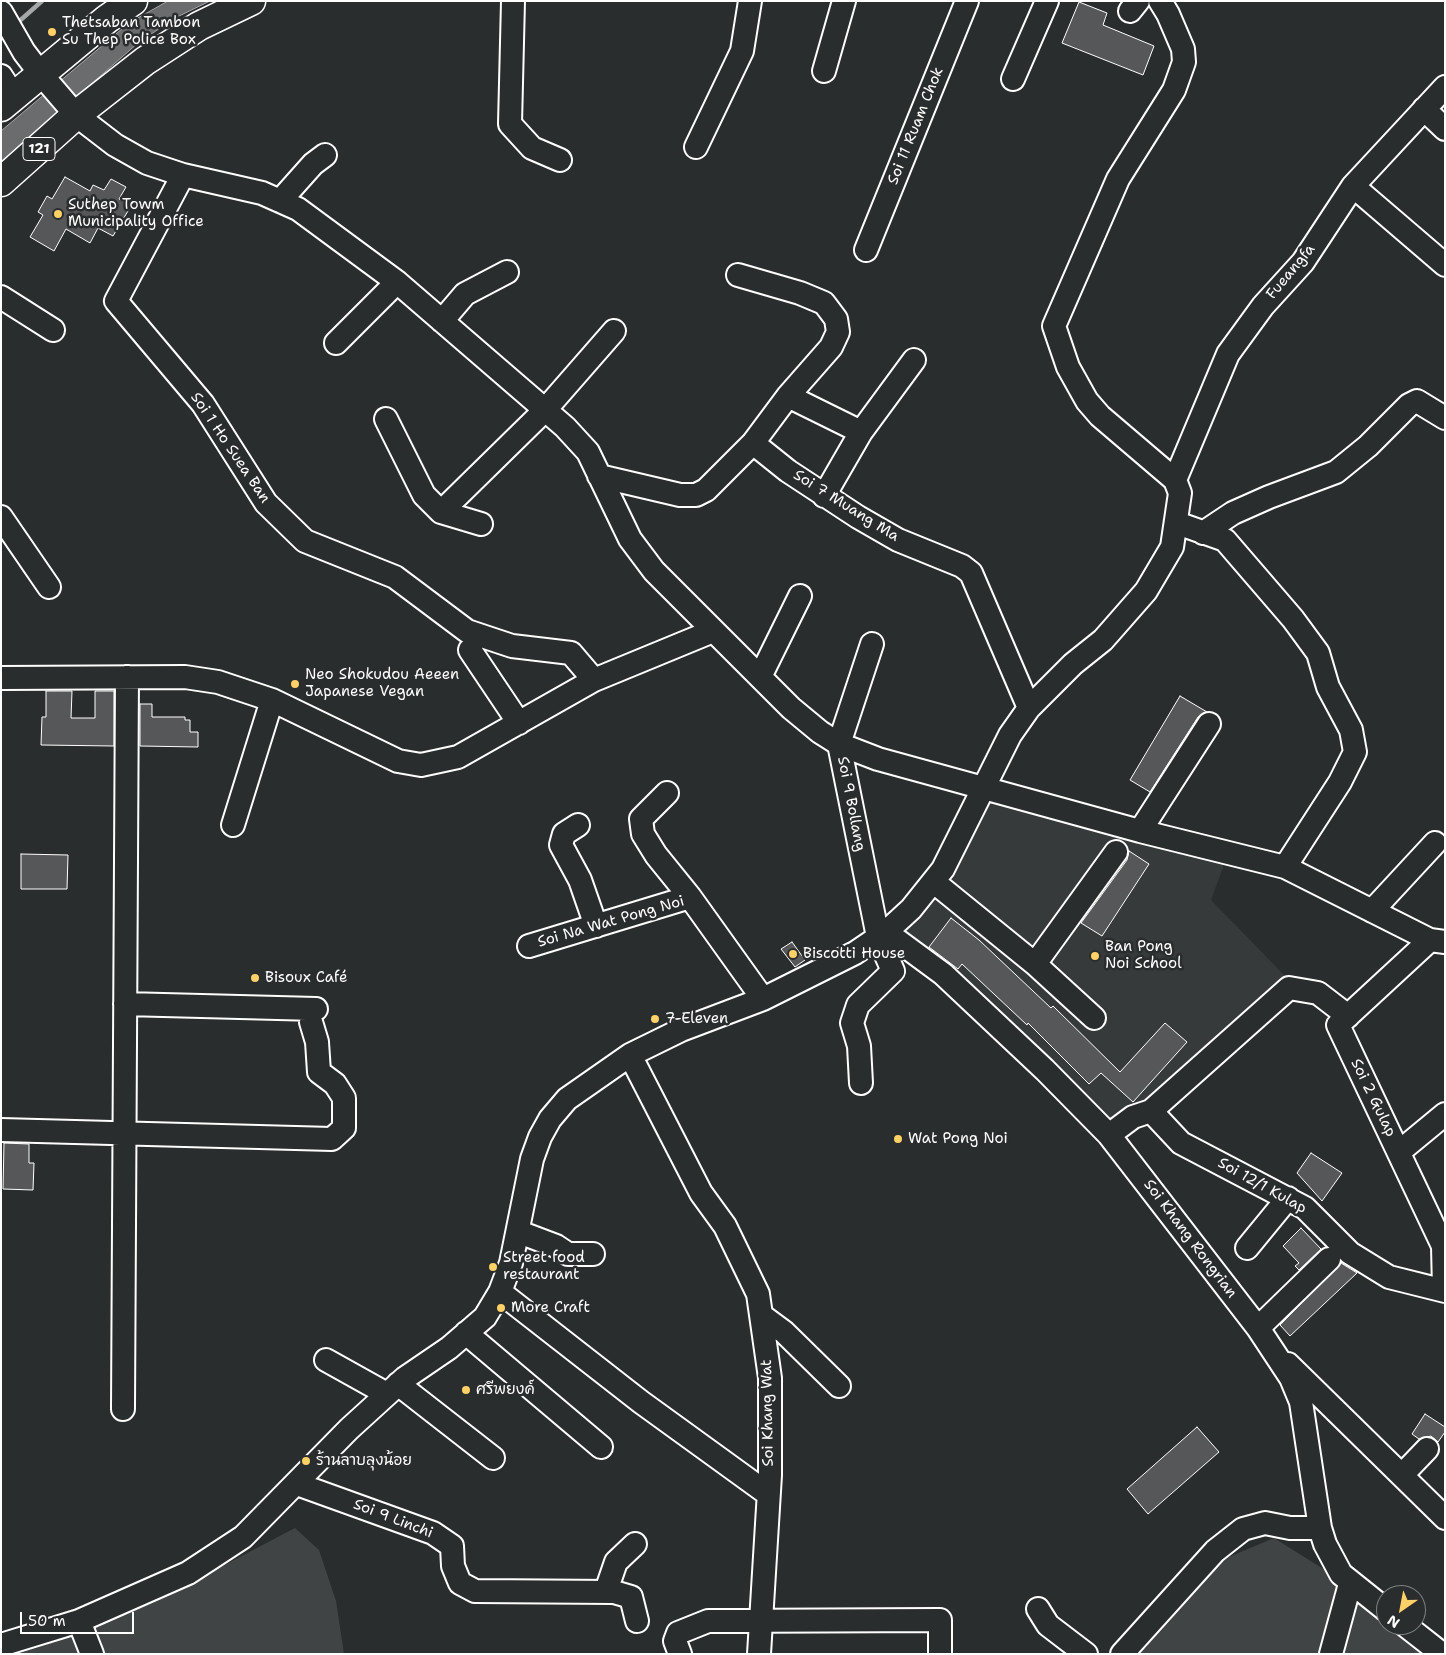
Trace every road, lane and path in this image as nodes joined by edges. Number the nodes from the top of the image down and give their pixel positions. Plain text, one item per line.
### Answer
1 (133, 1) edge
2 (251, 1) edge
3 (513, 1) edge
4 (750, 1) edge
5 (844, 1) edge
6 (967, 1) edge
7 (1047, 1) edge
8 (1169, 5) edge
9 (108, 10) edge
10 (6, 19) edge
11 (824, 71) dead end
12 (43, 78) junction
13 (1013, 80) dead end
14 (1445, 87) edge
15 (5, 93) edge
16 (1424, 109) junction
17 (74, 112) junction
18 (1445, 129) edge
19 (696, 147) dead end
20 (326, 154) dead end
21 (560, 160) dead end
22 (183, 175) junction
23 (1, 182) edge
24 (1353, 186) junction
25 (280, 201) junction
26 (866, 250) dead end
27 (1445, 265) edge
28 (507, 272) dead end
29 (738, 275) dead end
30 (397, 282) junction
31 (1, 297) edge
32 (442, 321) junction
33 (53, 330) dead end
34 (614, 331) dead end
35 (336, 343) dead end
36 (914, 360) dead end
37 (788, 396) junction
38 (545, 410) junction
39 (1445, 418) edge
40 (386, 419) dead end
41 (861, 432) junction
42 (753, 443) junction
43 (599, 476) junction
44 (1175, 480) junction
45 (824, 496) junction
46 (442, 512) junction
47 (1, 517) edge
48 (1177, 523) junction
49 (481, 524) dead end
50 (1203, 532) junction
51 (49, 587) dead end
52 (800, 596) dead end
53 (713, 631) junction
54 (872, 644) dead end
55 (470, 650) dead end
56 (127, 677) junction
57 (760, 677) junction
58 (1, 678) edge
59 (594, 680) junction
60 (272, 700) junction
61 (1029, 708) junction
62 (519, 723) junction
63 (1209, 724) dead end
64 (840, 744) junction
65 (984, 788) junction
66 (667, 793) dead end
67 (233, 825) dead end
68 (578, 825) dead end
69 (1140, 831) junction
70 (1435, 843) dead end
71 (1116, 852) dead end
72 (1285, 867) junction
73 (934, 882) junction
74 (690, 897) junction
75 (1372, 911) junction
76 (596, 926) junction
77 (882, 935) junction
78 (1437, 941) edge
79 (529, 946) dead end
80 (1035, 964) junction
81 (763, 999) junction
82 (125, 1004) junction
83 (1348, 1016) junction
84 (1094, 1018) dead end
85 (630, 1055) junction
86 (862, 1083) dead end
87 (1151, 1111) junction
88 (1445, 1114) edge
89 (1, 1130) edge
90 (125, 1134) junction
91 (1109, 1135) junction
92 (1399, 1152) junction
93 (1288, 1198) junction
94 (519, 1232) junction
95 (1247, 1248) dead end
96 (593, 1254) dead end
97 (1329, 1258) dead end
98 (1444, 1290) edge
99 (500, 1292) junction
100 (761, 1315) junction
101 (466, 1333) junction
102 (1264, 1337) junction
103 (326, 1360) dead end
104 (839, 1386) dead end
105 (393, 1389) junction
106 (123, 1409) dead end
107 (601, 1447) dead end
108 (1427, 1449) dead end
109 (493, 1458) dead end
110 (1402, 1475) junction
111 (297, 1484) junction
112 (768, 1494) junction
113 (1445, 1518) edge
114 (1320, 1528) junction
115 (634, 1544) dead end
116 (1350, 1584) junction
117 (606, 1592) junction
118 (1376, 1603) edge
119 (1038, 1609) dead end
120 (79, 1621) junction
121 (637, 1621) dead end
122 (761, 1621) junction
123 (1418, 1635) edge
124 (1, 1645) edge
125 (92, 1654) edge
126 (680, 1654) edge
127 (759, 1654) edge
128 (940, 1654) edge
129 (1086, 1654) edge
130 (1122, 1654) edge
131 (1331, 1654) edge
132 (1442, 1654) edge

1 - 9 main road
2 - 17 main road, 121
3 - 21 street
4 - 19 street
5 - 11 street
6 - 26 street, Soi 11 Ruam Chok
7 - 13 street
8 - 44 street
9 - 12 main road
10 - 12 street
12 - 15 main road
12 - 17 street
14 - 16 street, Fueangfa
16 - 18 street
16 - 24 street, Fueangfa
17 - 22 street
17 - 23 main road, 121
20 - 25 street
22 - 25 street
22 - 59 street, Soi 1 Ho Suea Ban
24 - 27 street
24 - 44 street, Fueangfa
25 - 30 street
28 - 32 street
29 - 37 street
30 - 32 street
30 - 35 street
31 - 33 street
32 - 38 street
34 - 38 street
36 - 41 street
37 - 41 street
37 - 42 street
38 - 43 street
38 - 46 street
39 - 50 street
40 - 46 street
41 - 45 street
42 - 43 street
42 - 45 street, Soi 7 Muang Ma
43 - 53 street
44 - 48 street
45 - 61 street, Soi 7 Muang Ma
46 - 49 street
47 - 51 street
48 - 50 street
48 - 61 street
50 - 72 street
52 - 57 street
53 - 57 street
53 - 59 street
54 - 64 street, Soi 9 Bollang
55 - 62 street
56 - 58 street
56 - 60 street
56 - 82 street
57 - 64 street
59 - 62 street
60 - 62 street
60 - 67 street
61 - 65 street
63 - 69 street
64 - 65 street
64 - 77 street, Soi 9 Bollang
65 - 69 street
65 - 73 street
66 - 74 street
68 - 76 street
69 - 72 street
70 - 75 street
71 - 80 street
72 - 75 street
73 - 77 street
73 - 80 street
74 - 76 street, Soi Na Wat Pong Noi
74 - 81 street, Soi Na Wat Pong Noi
75 - 78 street
76 - 79 street, Soi Na Wat Pong Noi
77 - 81 street
77 - 86 street, Soi 9 Bollang
77 - 91 street, Soi Khang Rongrian
78 - 83 street
80 - 84 street
81 - 85 street
82 - 90 street
82 - 90 street
83 - 87 street
83 - 92 street, Soi 2 Gulap
85 - 94 street
85 - 100 street, Soi Khang Wat
87 - 91 street
87 - 93 street, Soi 12/1 Kulap
88 - 92 street
89 - 90 street
90 - 106 street
91 - 102 street, Soi Khang Rongrian
92 - 98 street, Soi 2 Gulap
93 - 95 street
93 - 98 street, Soi 12/1 Kulap
94 - 96 street
94 - 99 street
97 - 102 street
99 - 101 street
99 - 112 street
100 - 104 street
100 - 112 street, Soi Khang Wat
101 - 105 street
101 - 107 street
102 - 110 street
102 - 114 street, Soi Khang Rongrian
103 - 105 street
105 - 109 street
105 - 111 street
108 - 110 street
110 - 113 street
111 - 117 street, Soi 9 Linchi
111 - 120 street
112 - 122 street, Soi Khang Wat
114 - 116 street, Soi Khang Rongrian
114 - 130 street
115 - 117 street
116 - 118 street, Soi Khang Rongrian
116 - 131 street
117 - 121 street, Soi 9 Linchi
119 - 129 street
120 - 124 street
120 - 125 street
122 - 126 street
122 - 127 street, Soi Khang Wat
122 - 128 street
123 - 132 street

